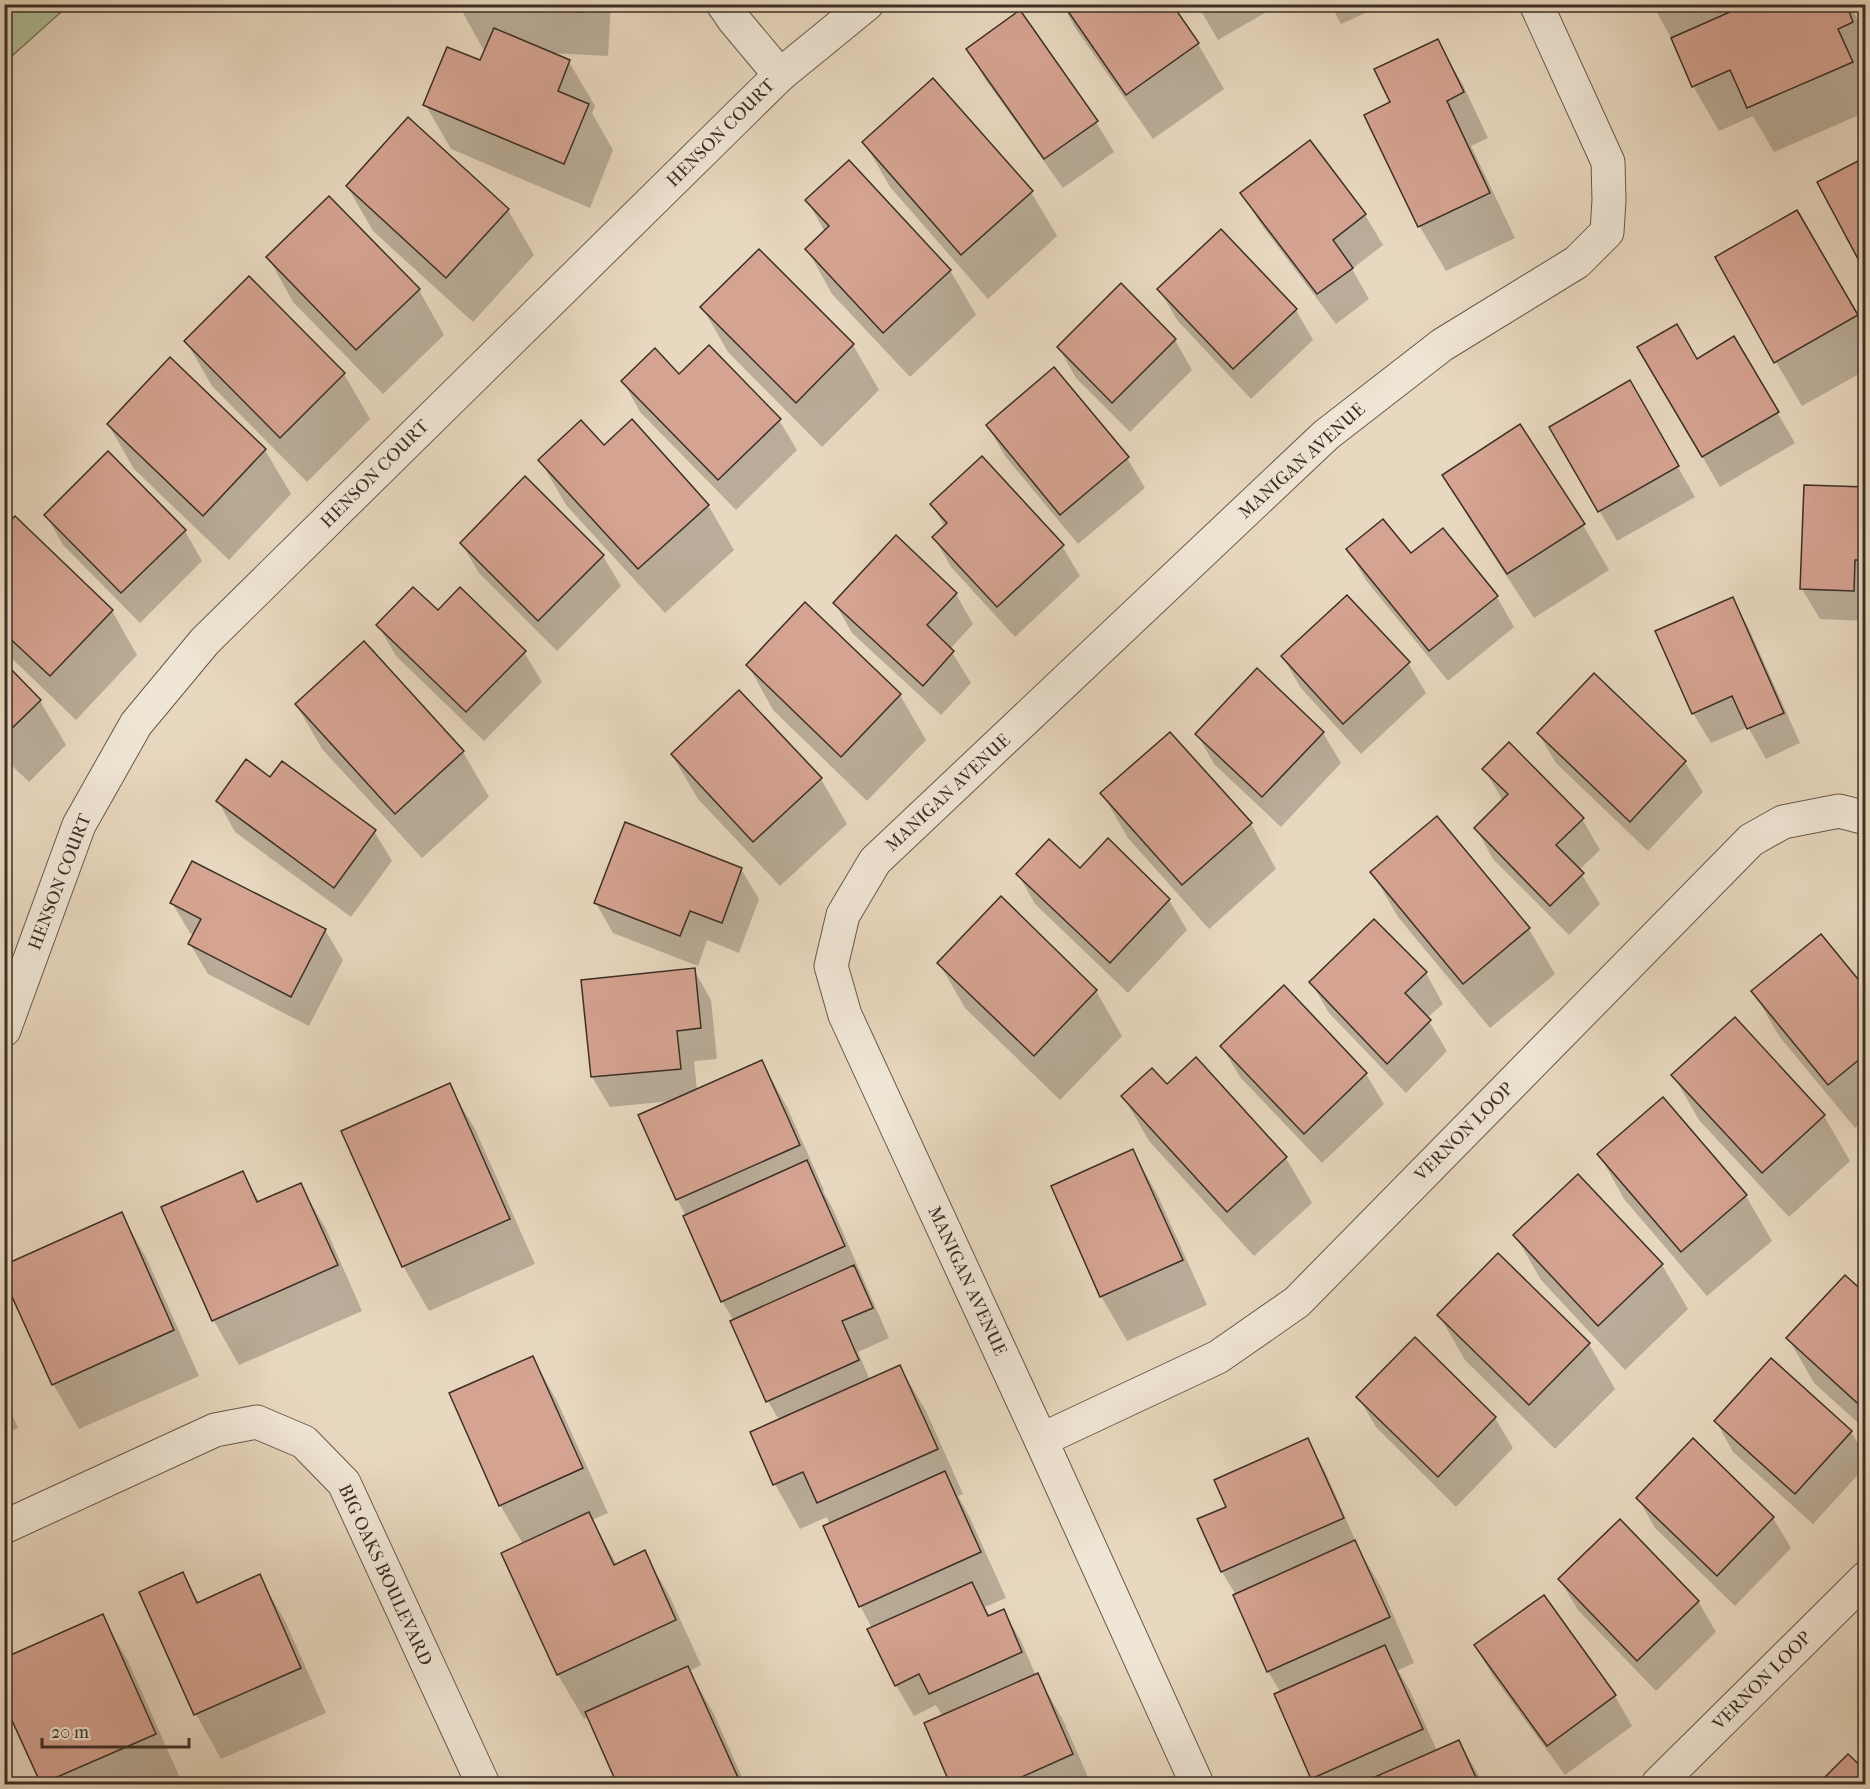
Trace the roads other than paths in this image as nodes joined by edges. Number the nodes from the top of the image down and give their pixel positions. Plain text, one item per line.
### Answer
1 (723, 4) edge
2 (867, 4) edge
3 (1536, 4) edge
4 (780, 75) junction
5 (1866, 818) edge
6 (4, 1030) edge
7 (1041, 1440) junction
8 (4, 1527) edge
9 (1866, 1578) edge
10 (483, 1785) edge
11 (1197, 1785) edge
12 (1658, 1785) edge

1 - 4 street
2 - 4 street, HENSON COURT
3 - 7 street, MANIGAN AVENUE
4 - 6 street, HENSON COURT
5 - 7 street, VERNON LOOP
7 - 11 street, MANIGAN AVENUE
8 - 10 street, BIG OAKS BOULEVARD
9 - 12 street, VERNON LOOP

